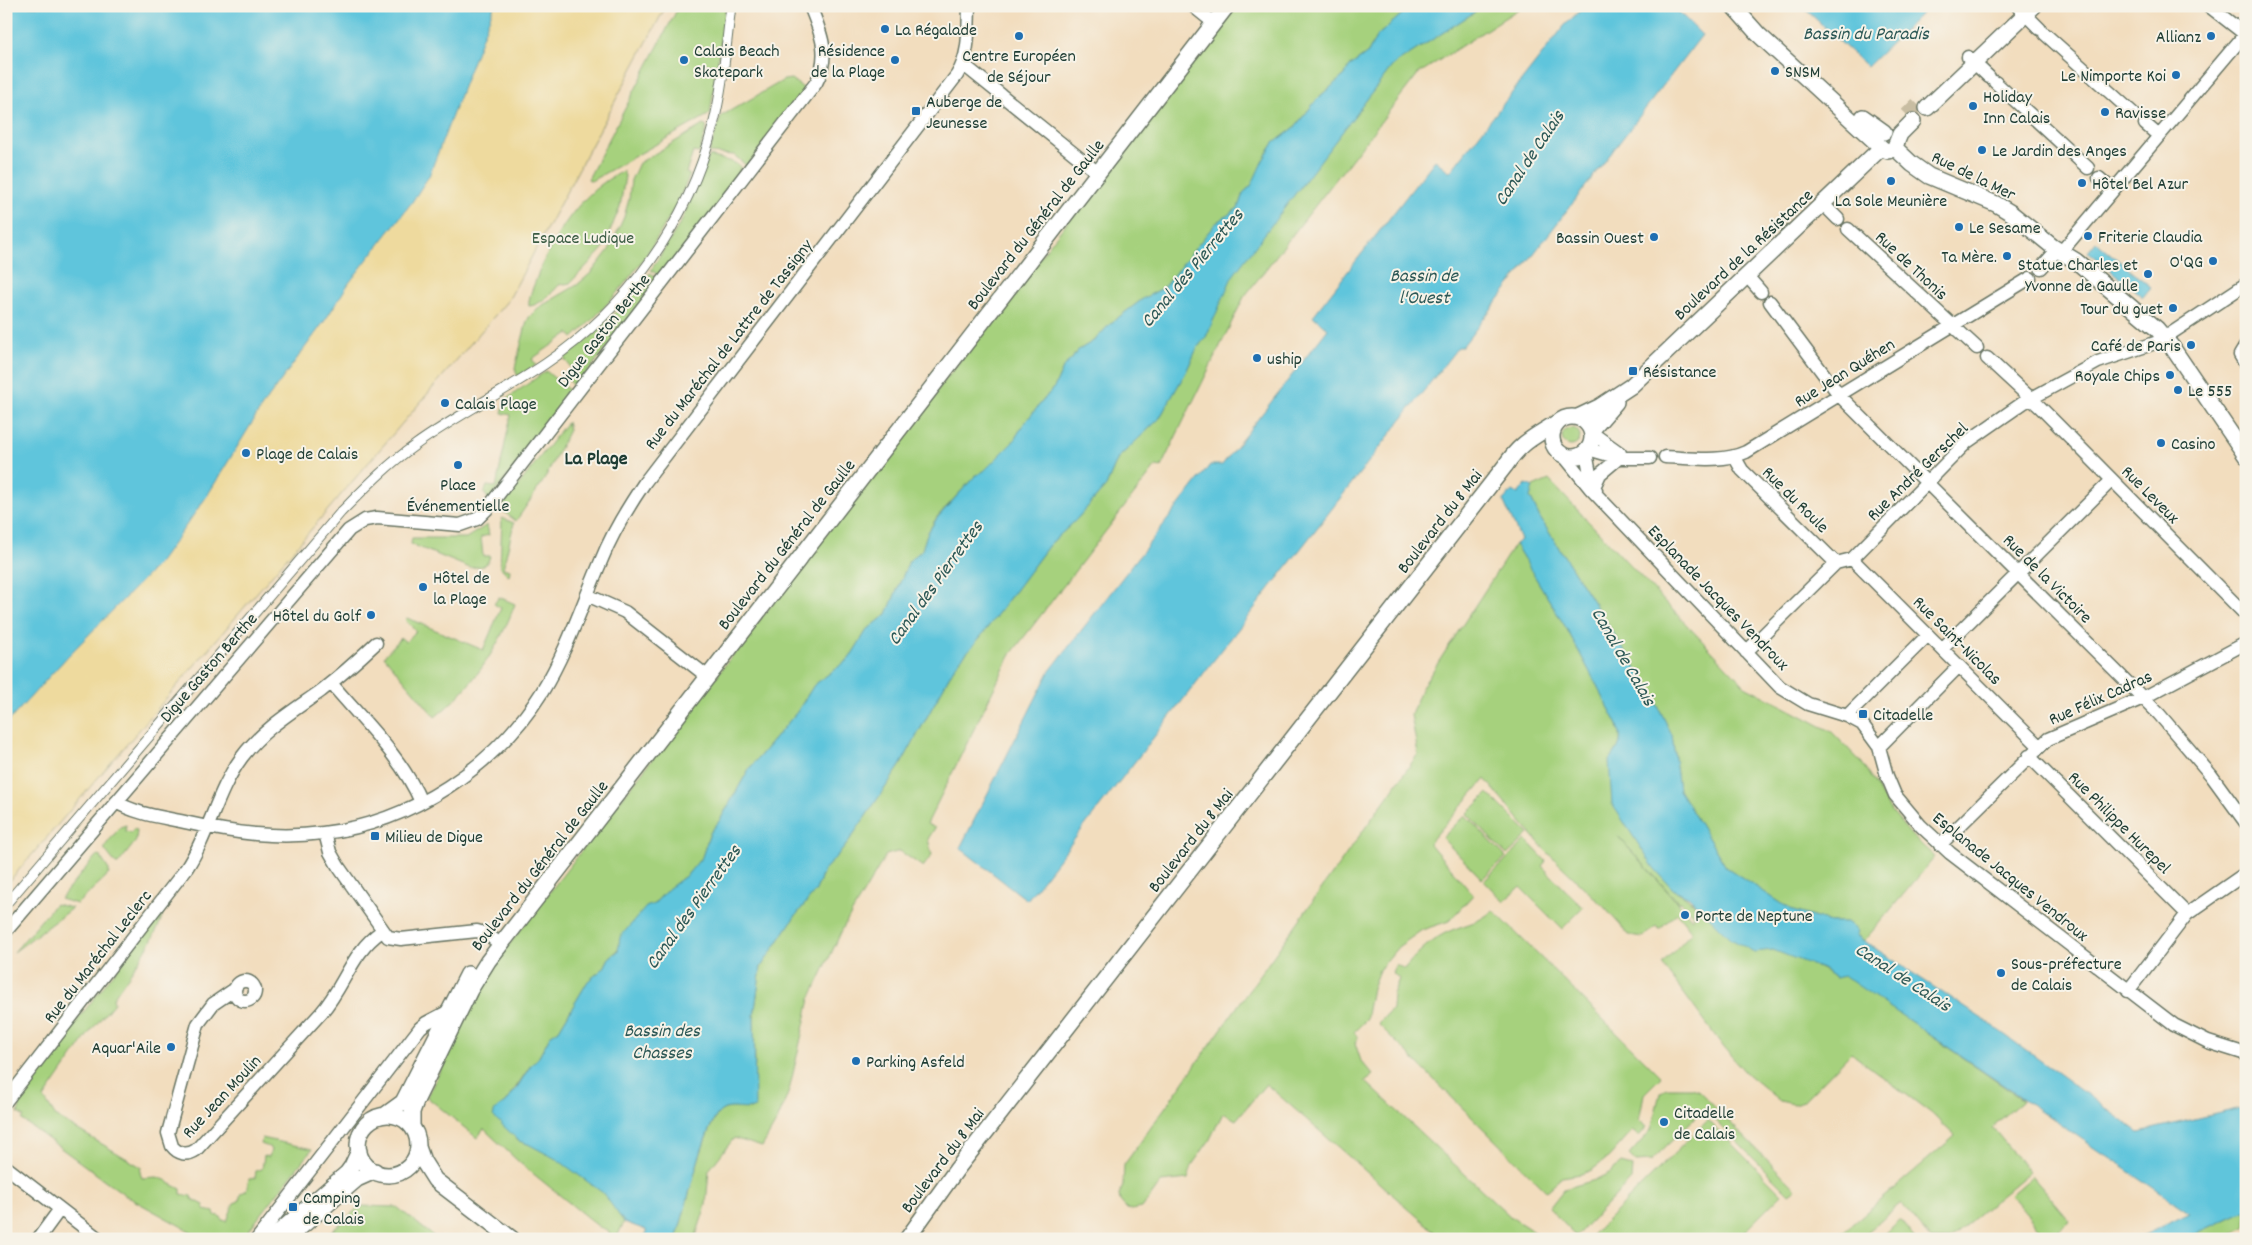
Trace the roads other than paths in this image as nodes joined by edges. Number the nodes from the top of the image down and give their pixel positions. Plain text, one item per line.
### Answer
1 (732, 6) edge
2 (810, 6) edge
3 (969, 6) edge
4 (1193, 6) edge
5 (1227, 6) edge
6 (1734, 6) edge
7 (1740, 6) edge
8 (2209, 6) edge
9 (2025, 9) edge
10 (1212, 15) edge
11 (2246, 34) edge
12 (1971, 60) junction
13 (964, 65) junction
14 (1924, 105) tunnel mouth
15 (2134, 114) dead end
16 (1910, 118) tunnel mouth
17 (2145, 124) dead end
18 (2159, 136) junction
19 (1887, 140) junction
20 (2088, 168) dead end
21 (1095, 169) junction
22 (2099, 178) dead end
23 (2113, 190) junction
24 (1823, 204) junction
25 (1838, 219) dead end
26 (1848, 229) dead end
27 (2059, 250) junction
28 (2041, 268) dead end
29 (1747, 276) junction
30 (2030, 278) dead end
31 (2246, 284) edge
32 (1762, 292) dead end
33 (1770, 302) dead end
34 (1952, 326) junction
35 (2164, 338) junction
36 (2246, 345) edge
37 (1976, 348) dead end
38 (1987, 358) dead end
39 (2246, 365) edge
40 (1631, 386) junction
41 (1840, 396) junction
42 (2030, 398) junction
43 (1578, 417) junction
44 (1556, 423) junction
45 (1592, 432) junction
46 (1587, 450) junction
47 (1560, 453) junction
48 (1734, 456) junction
49 (2246, 456) edge
50 (1625, 458) junction
51 (1650, 458) dead end
52 (1665, 458) dead end
53 (1505, 466) junction
54 (2112, 480) junction
55 (1928, 482) junction
56 (1594, 487) junction
57 (1604, 502) junction
58 (1852, 559) junction
59 (1836, 564) junction
60 (2019, 573) junction
61 (587, 595) junction
62 (2246, 616) edge
63 (1928, 635) junction
64 (376, 643) dead end
65 (2246, 643) edge
66 (1942, 649) junction
67 (1746, 652) junction
68 (1959, 666) junction
69 (705, 674) junction
70 (331, 683) junction
71 (2143, 698) junction
72 (1847, 716) junction
73 (2039, 746) junction
74 (1879, 747) junction
75 (2029, 756) junction
76 (116, 802) junction
77 (421, 802) junction
78 (2246, 823) edge
79 (207, 827) junction
80 (325, 833) junction
81 (1940, 845) junction
82 (2246, 873) edge
83 (6, 904) edge
84 (2187, 914) junction
85 (382, 930) junction
86 (6, 931) edge
87 (497, 942) junction
88 (235, 989) dead end
89 (2128, 991) junction
90 (447, 1012) junction
91 (2246, 1054) edge
92 (6, 1101) edge
93 (385, 1114) junction
94 (412, 1126) junction
95 (418, 1147) junction
96 (359, 1150) junction
97 (6, 1167) edge
98 (375, 1172) junction
99 (402, 1172) junction
100 (435, 1180) junction
101 (282, 1206) junction
102 (60, 1209) junction
103 (291, 1230) edge
104 (38, 1239) edge
105 (99, 1239) edge
106 (257, 1239) edge
107 (271, 1239) edge
108 (512, 1239) edge
109 (907, 1239) edge

1 - 83 street, Digue Gaston Berthe
2 - 76 street, Digue Gaston Berthe
3 - 13 street, Rue du Maréchal de Lattre de Tassigny
4 - 10 street
5 - 10 street, Boulevard du Général de Gaulle
6 - 19 street
7 - 19 street
8 - 11 street
9 - 12 street
9 - 15 street
10 - 21 street, Boulevard du Général de Gaulle
11 - 18 street
12 - 14 street
12 - 20 street
13 - 21 street
13 - 61 street, Rue du Maréchal de Lattre de Tassigny
16 - 19 street, Boulevard de la Résistance
17 - 18 street
18 - 23 street
19 - 24 street, Boulevard de la Résistance
19 - 27 street, Rue de la Mer
21 - 69 street, Boulevard du Général de Gaulle
22 - 23 street
23 - 27 street
24 - 25 street
24 - 29 street, Boulevard de la Résistance
26 - 34 street, Rue de Thonis
27 - 28 street
27 - 35 street, Rue de la Mer
29 - 32 street
29 - 40 street, Boulevard de la Résistance
30 - 34 street, Rue Jean Quéhen
31 - 35 street, Rue André Gerschel
33 - 41 street, Rue de la Victoire
34 - 37 street, Rue de Thonis
34 - 41 street, Rue Jean Quéhen
35 - 42 street, Rue André Gerschel
35 - 49 street, Rue de la Mer
36 - 39 street
38 - 42 street, Rue Leveux
40 - 43 street, Boulevard de la Résistance
40 - 45 street, Boulevard de la Résistance
41 - 48 street, Rue Jean Quéhen
41 - 55 street, Rue de la Victoire
42 - 54 street, Rue Leveux
42 - 55 street, Rue André Gerschel
43 - 44 street
43 - 45 street
44 - 47 street
44 - 53 street, Boulevard du 8 Mai
45 - 46 street
45 - 50 street
46 - 47 street
46 - 50 street
46 - 56 street, Esplanade Jacques Vendroux
47 - 53 street, Boulevard du 8 Mai
47 - 57 street, Esplanade Jacques Vendroux
48 - 52 street, Rue Jean Quéhen
48 - 59 street, Rue du Roule
50 - 51 street
50 - 56 street
53 - 109 street, Boulevard du 8 Mai
54 - 60 street
54 - 62 street, Rue Leveux
55 - 58 street, Rue André Gerschel
55 - 60 street, Rue de la Victoire
56 - 57 street, Esplanade Jacques Vendroux
57 - 67 street, Esplanade Jacques Vendroux
58 - 59 street, Rue André Gerschel
58 - 63 street, Rue Saint-Nicolas
59 - 67 street, Rue André Gerschel
60 - 66 street
60 - 71 street, Rue de la Victoire
61 - 69 street
61 - 77 street, Rue du Maréchal de Lattre de Tassigny
63 - 66 street, Rue Saint-Nicolas
63 - 72 street
64 - 70 street, Rue du Maréchal Leclerc
65 - 71 street, Rue Félix Cadras
66 - 68 street, Rue Saint-Nicolas
67 - 72 street, Esplanade Jacques Vendroux
68 - 73 street, Rue Saint-Nicolas
68 - 74 street
69 - 87 street, Boulevard du Général de Gaulle
70 - 77 street
70 - 79 street, Rue du Maréchal Leclerc
71 - 73 street, Rue Félix Cadras
71 - 78 street, Rue de la Victoire
72 - 74 street, Esplanade Jacques Vendroux
73 - 75 street, Rue Félix Cadras
74 - 81 street, Esplanade Jacques Vendroux
75 - 81 street, Rue Félix Cadras
75 - 84 street, Rue Philippe Hurepel
76 - 79 street, Rue du Maréchal de Lattre de Tassigny
76 - 86 street, Digue Gaston Berthe
77 - 80 street, Rue du Maréchal de Lattre de Tassigny
79 - 80 street, Rue du Maréchal de Lattre de Tassigny
79 - 92 street, Rue du Maréchal Leclerc
80 - 85 street
81 - 89 street, Esplanade Jacques Vendroux
82 - 84 street
84 - 89 street
85 - 87 street
85 - 88 street, Rue Jean Moulin
87 - 90 street, Boulevard du Général de Gaulle
87 - 94 street, Boulevard du Général de Gaulle
89 - 91 street, Esplanade Jacques Vendroux
90 - 93 street, Boulevard du Général de Gaulle
90 - 101 street
93 - 94 street
93 - 96 street
94 - 95 street
95 - 99 street
95 - 100 street
96 - 98 street
96 - 103 street
97 - 102 street
98 - 99 street
98 - 103 street
99 - 100 street
100 - 108 street
101 - 103 street
101 - 106 street
102 - 104 street
102 - 105 street
103 - 107 street

